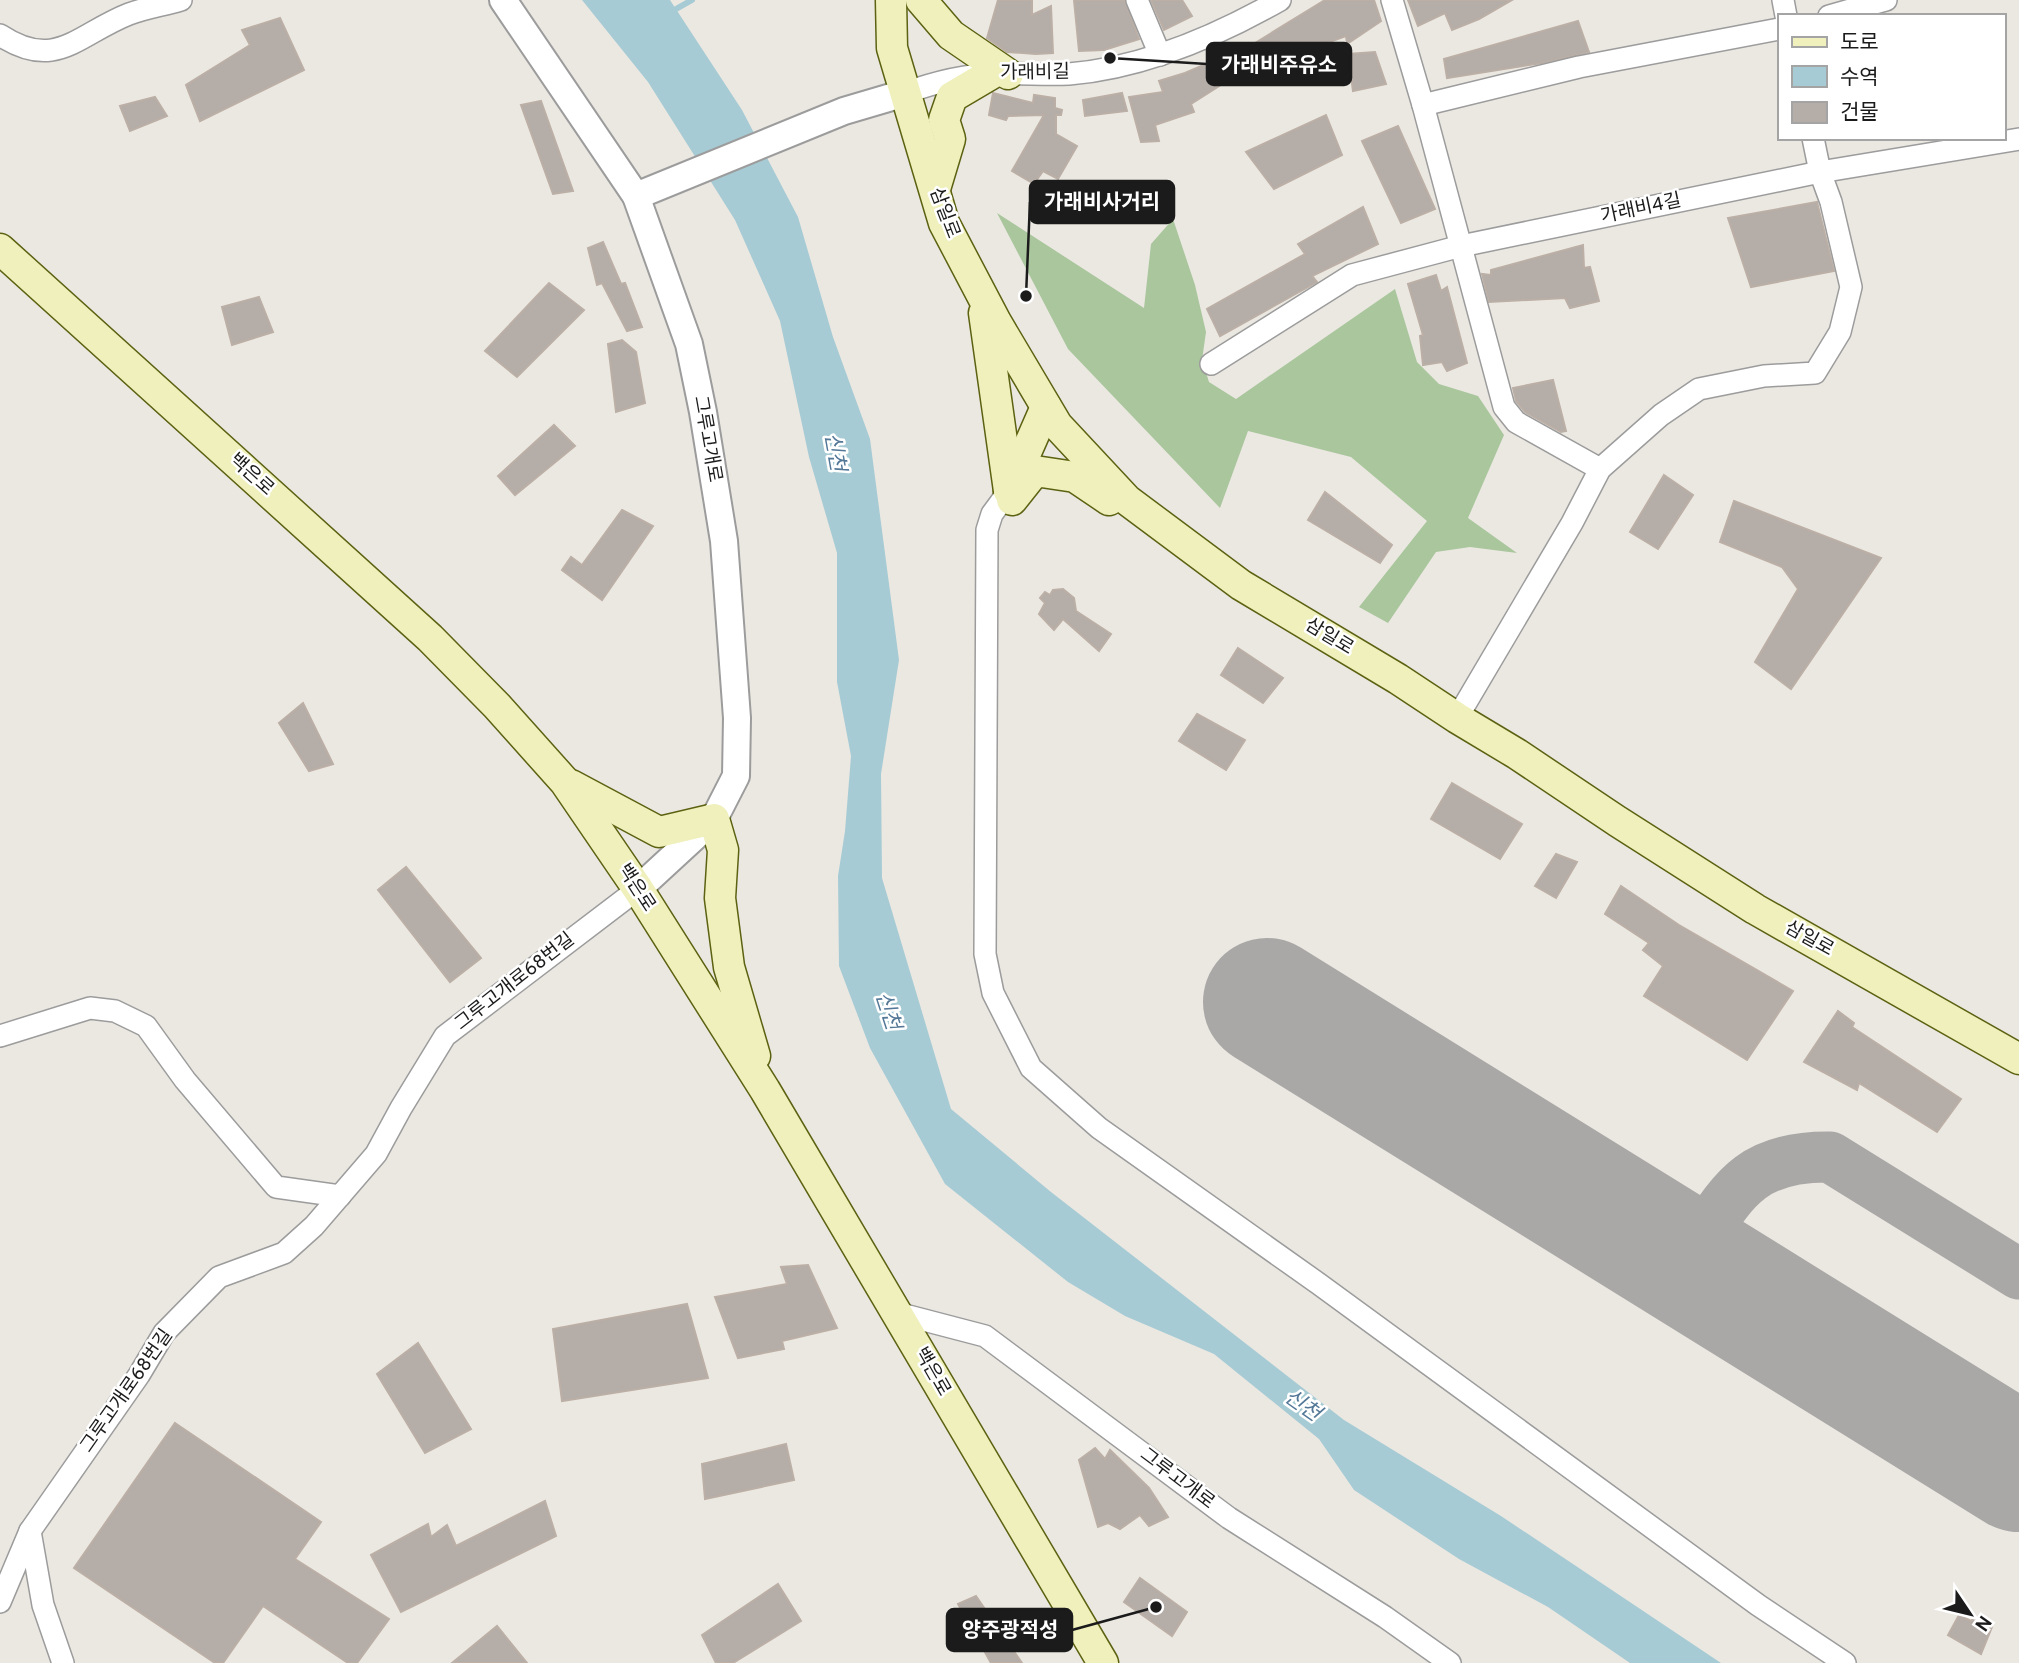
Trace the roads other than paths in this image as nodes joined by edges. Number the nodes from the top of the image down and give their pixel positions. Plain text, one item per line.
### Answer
1 (181, 0) edge
2 (503, 0) edge
3 (891, 0) edge
4 (921, 0) edge
5 (1137, 0) edge
6 (1279, 0) edge
7 (1392, 0) edge
8 (1886, 0) edge
9 (1836, 14) edge
10 (1778, 29) edge
11 (0, 35) edge
12 (1160, 55) junction
13 (1000, 74) junction
14 (905, 93) junction
15 (1423, 105) junction
16 (2019, 139) edge
17 (1813, 140) edge
18 (1820, 172) junction
19 (934, 189) junction
20 (644, 193) junction
21 (1461, 246) junction
22 (0, 249) edge
23 (981, 295) junction
24 (1211, 364) dead end
25 (1046, 407) junction
26 (1600, 469) junction
27 (1010, 496) junction
28 (1168, 532) junction
29 (1457, 718) junction
30 (565, 782) junction
31 (714, 819) junction
32 (638, 888) junction
33 (0, 1036) edge
34 (2019, 1059) edge
35 (765, 1090) junction
36 (340, 1196) junction
37 (897, 1313) junction
38 (30, 1531) junction
39 (0, 1602) edge
40 (63, 1663) edge
41 (1102, 1663) edge
42 (1450, 1663) edge
43 (1845, 1663) edge

1 - 11 street
2 - 20 street, 그루고개로
3 - 14 main road, 삼일로
4 - 13 main road
5 - 12 street
6 - 12 street, 가래비길
7 - 15 street
8 - 9 street
10 - 15 street
12 - 13 street, 가래비길
13 - 14 street, 가래비길
13 - 19 main road
14 - 19 main road, 삼일로
14 - 20 street
15 - 21 street
16 - 18 street, 가래비4길
17 - 18 street
18 - 21 street, 가래비4길
18 - 26 street
19 - 23 main road, 삼일로
20 - 31 street, 그루고개로
21 - 24 street, 가래비4길
21 - 26 street
22 - 30 main road, 백은로
23 - 25 main road, 삼일로
23 - 27 main road
25 - 27 main road
25 - 28 main road, 삼일로
26 - 29 street
27 - 28 main road
27 - 43 street
28 - 29 main road, 삼일로
29 - 34 main road, 삼일로
30 - 31 main road
30 - 32 main road, 백은로
31 - 32 street, 그루고개로
31 - 35 main road
32 - 35 main road, 백은로
32 - 36 street, 그루고개로68번길
33 - 36 street
35 - 37 main road, 백은로
36 - 38 street, 그루고개로68번길
37 - 41 main road, 백은로
37 - 42 street, 그루고개로
38 - 39 street, 그루고개로68번길
38 - 40 street

